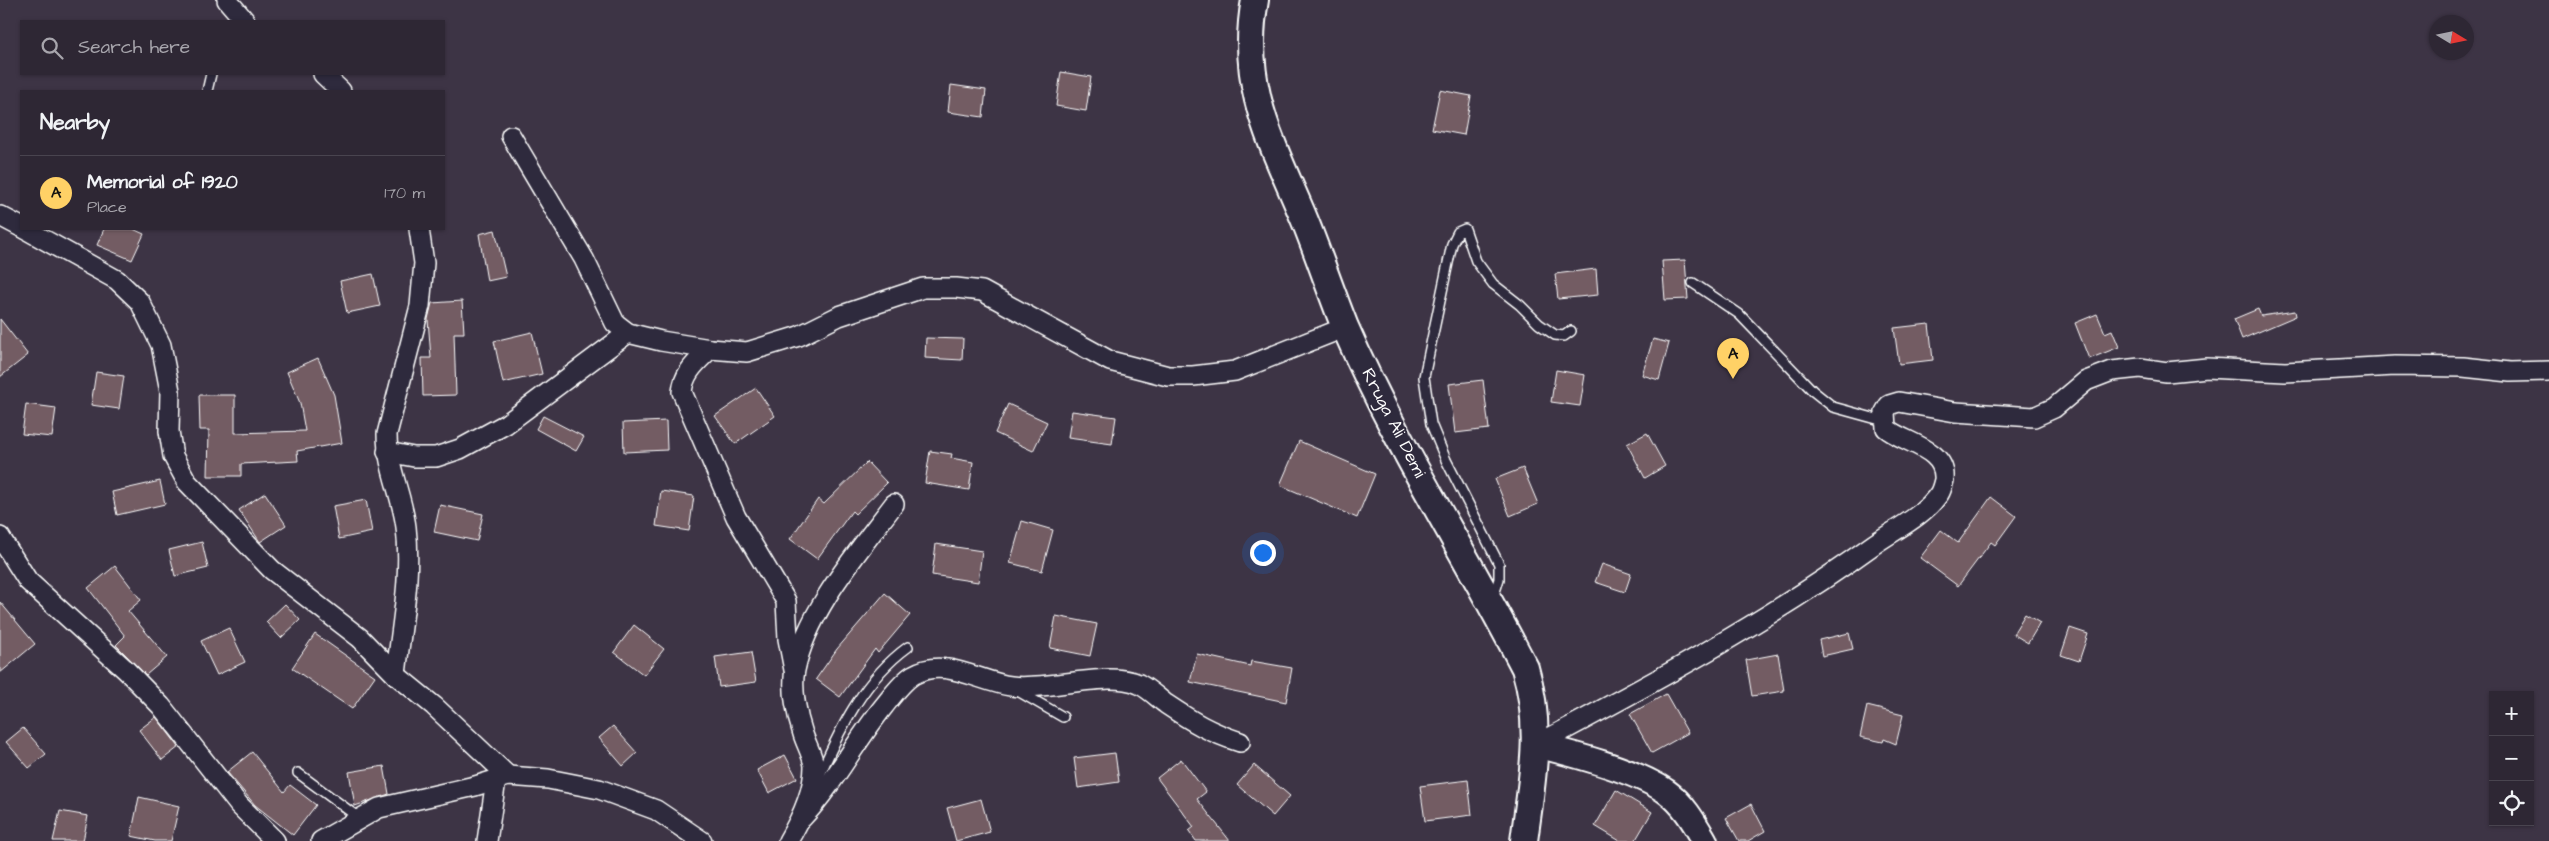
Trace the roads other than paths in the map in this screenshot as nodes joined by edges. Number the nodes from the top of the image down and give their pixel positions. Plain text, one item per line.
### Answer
1 (226, 0) edge
2 (1255, 0) edge
3 (243, 20) edge
4 (211, 75) edge
5 (324, 75) edge
6 (207, 90) edge
7 (339, 90) edge
8 (511, 136) dead end
9 (0, 216) edge
10 (20, 226) edge
11 (27, 230) edge
12 (419, 230) edge
13 (1693, 283) dead end
14 (1346, 327) junction
15 (1571, 331) dead end
16 (628, 333) junction
17 (710, 349) junction
18 (2549, 371) edge
19 (1884, 421) junction
20 (387, 452) junction
21 (894, 504) dead end
22 (0, 537) edge
23 (1491, 604) junction
24 (908, 647) dead end
25 (794, 672) junction
26 (396, 675) junction
27 (1010, 686) junction
28 (1063, 717) dead end
29 (1240, 742) dead end
30 (1536, 745) junction
31 (298, 774) dead end
32 (502, 778) junction
33 (359, 818) junction
34 (802, 818) junction
35 (275, 841) edge
36 (321, 841) edge
37 (487, 841) edge
38 (702, 841) edge
39 (788, 841) edge
40 (1524, 841) edge
41 (1705, 841) edge

1 - 3 street
2 - 14 main road, Rruga Ali Demi
4 - 6 lane
5 - 7 street
8 - 16 street
9 - 10 street
11 - 26 street
12 - 20 street
13 - 19 lane
14 - 17 street
14 - 23 main road, Rruga Ali Demi
15 - 23 lane
16 - 17 street
16 - 20 street
17 - 25 street
18 - 19 street
19 - 30 street
20 - 26 street
21 - 25 street
22 - 35 street
23 - 30 main road, Rruga Ali Demi
24 - 34 lane
25 - 34 street
26 - 32 street
27 - 28 lane
27 - 29 street
27 - 34 street
30 - 40 main road, Rruga Ali Demi
30 - 41 street
31 - 33 lane
32 - 33 street
32 - 37 street
32 - 38 street
33 - 36 street
34 - 39 street

